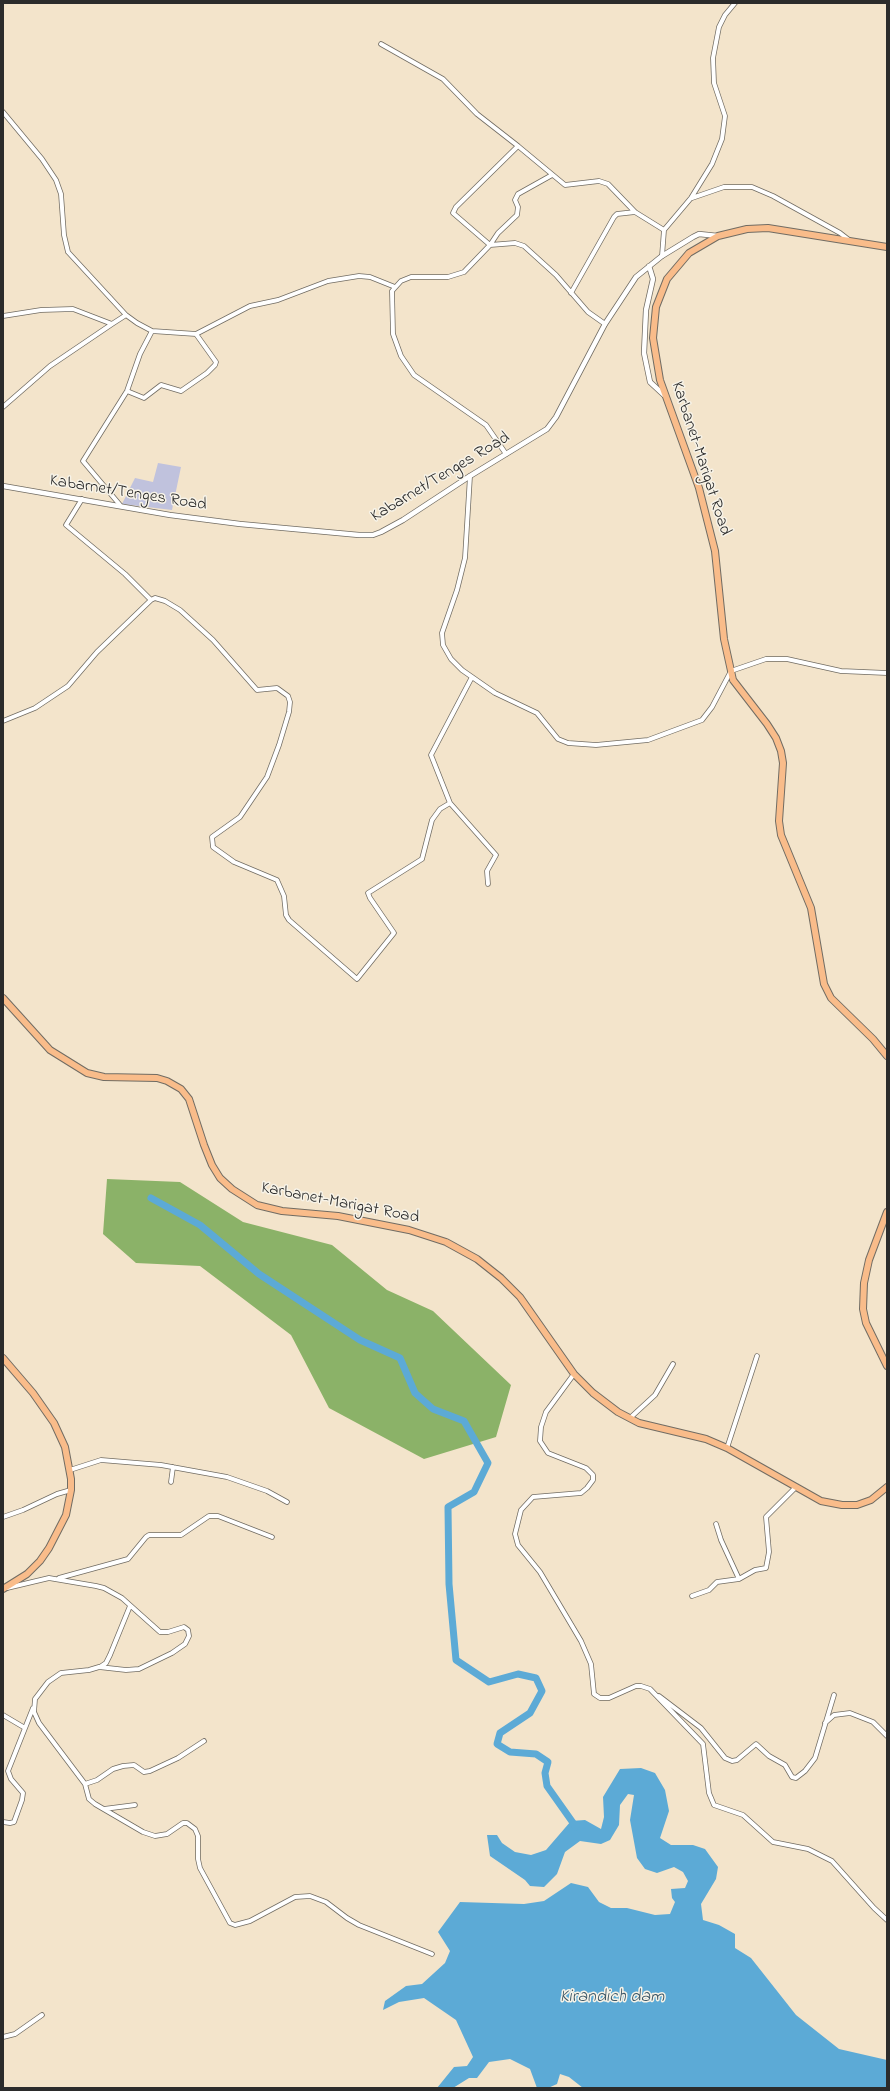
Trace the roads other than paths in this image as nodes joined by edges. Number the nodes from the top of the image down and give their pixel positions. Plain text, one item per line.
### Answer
1 (735, 3) edge
2 (381, 44) dead end
3 (3, 112) edge
4 (518, 146) junction
5 (552, 174) junction
6 (691, 198) junction
7 (635, 212) junction
8 (664, 230) junction
9 (718, 236) junction
10 (852, 242) junction
11 (490, 246) junction
12 (887, 247) edge
13 (662, 256) junction
14 (649, 266) junction
15 (395, 287) junction
16 (571, 293) junction
17 (126, 315) junction
18 (3, 316) edge
19 (112, 324) junction
20 (605, 324) junction
21 (152, 331) junction
22 (196, 334) junction
23 (127, 391) junction
24 (664, 395) junction
25 (3, 407) edge
26 (506, 454) junction
27 (470, 476) junction
28 (3, 486) edge
29 (82, 499) junction
30 (120, 505) junction
31 (151, 600) junction
32 (731, 671) junction
33 (887, 672) edge
34 (472, 677) junction
35 (3, 721) edge
36 (450, 803) junction
37 (488, 884) dead end
38 (3, 998) edge
39 (887, 1056) edge
40 (887, 1212) edge
41 (757, 1356) dead end
42 (3, 1358) edge
43 (674, 1364) dead end
44 (887, 1366) edge
45 (574, 1374) junction
46 (630, 1418) junction
47 (727, 1448) junction
48 (172, 1467) junction
49 (70, 1470) junction
50 (171, 1482) dead end
51 (795, 1488) junction
52 (887, 1488) edge
53 (71, 1490) junction
54 (286, 1502) dead end
55 (3, 1517) edge
56 (716, 1524) dead end
57 (272, 1537) dead end
58 (57, 1578) junction
59 (739, 1579) junction
60 (3, 1589) edge
61 (692, 1596) dead end
62 (130, 1606) junction
63 (99, 1667) junction
64 (655, 1694) junction
65 (834, 1695) dead end
66 (33, 1708) junction
67 (3, 1715) edge
68 (825, 1723) junction
69 (25, 1728) junction
70 (887, 1736) edge
71 (204, 1741) dead end
72 (85, 1784) junction
73 (135, 1805) dead end
74 (103, 1809) junction
75 (3, 1822) edge
76 (887, 1920) edge
77 (432, 1954) dead end
78 (42, 2015) dead end
79 (3, 2037) edge

1 - 6 street
2 - 4 street
3 - 17 street
4 - 5 street
4 - 11 street
5 - 7 street
5 - 11 street
6 - 8 street
6 - 10 street
7 - 8 street
7 - 16 street
8 - 13 street
9 - 10 main road, Karbanet-Marigat Road
9 - 13 street, Kabarnet/Tenges Road
9 - 24 main road, Karbanet-Marigat Road
10 - 12 main road, Karbanet-Marigat Road
11 - 15 street
11 - 16 street
13 - 14 street, Kabarnet/Tenges Road
14 - 20 street, Kabarnet/Tenges Road
14 - 24 street
15 - 22 street
15 - 26 street
16 - 20 street
17 - 19 street
17 - 21 street
18 - 19 street
19 - 25 street
20 - 26 street, Kabarnet/Tenges Road
21 - 22 street
21 - 23 street
22 - 23 street
23 - 30 street
24 - 32 main road, Karbanet-Marigat Road
26 - 27 street, Kabarnet/Tenges Road
27 - 30 street, Kabarnet/Tenges Road
27 - 34 street
28 - 29 street, Kabarnet/Tenges Road
29 - 30 street, Kabarnet/Tenges Road
29 - 31 street
31 - 35 street
31 - 36 street
32 - 33 street
32 - 34 street
32 - 39 main road, Karbanet-Marigat Road
34 - 36 street
36 - 37 street
38 - 45 main road, Karbanet-Marigat Road
40 - 44 main road
41 - 47 street
42 - 49 main road
43 - 46 street
45 - 46 main road, Karbanet-Marigat Road
45 - 64 street
46 - 47 main road, Karbanet-Marigat Road
47 - 51 main road, Karbanet-Marigat Road
48 - 49 street
48 - 50 street
48 - 54 street
49 - 53 main road
51 - 52 main road, Karbanet-Marigat Road
51 - 59 street
53 - 55 street
53 - 60 main road
56 - 59 street
57 - 58 street
58 - 60 street
58 - 62 street
59 - 61 street
62 - 63 street
62 - 63 street
63 - 66 street
64 - 68 street
64 - 76 street
65 - 68 street
66 - 69 street
66 - 72 street
67 - 69 street
68 - 70 street
69 - 75 street
71 - 72 street
72 - 74 street
73 - 74 street
74 - 77 street
78 - 79 street

